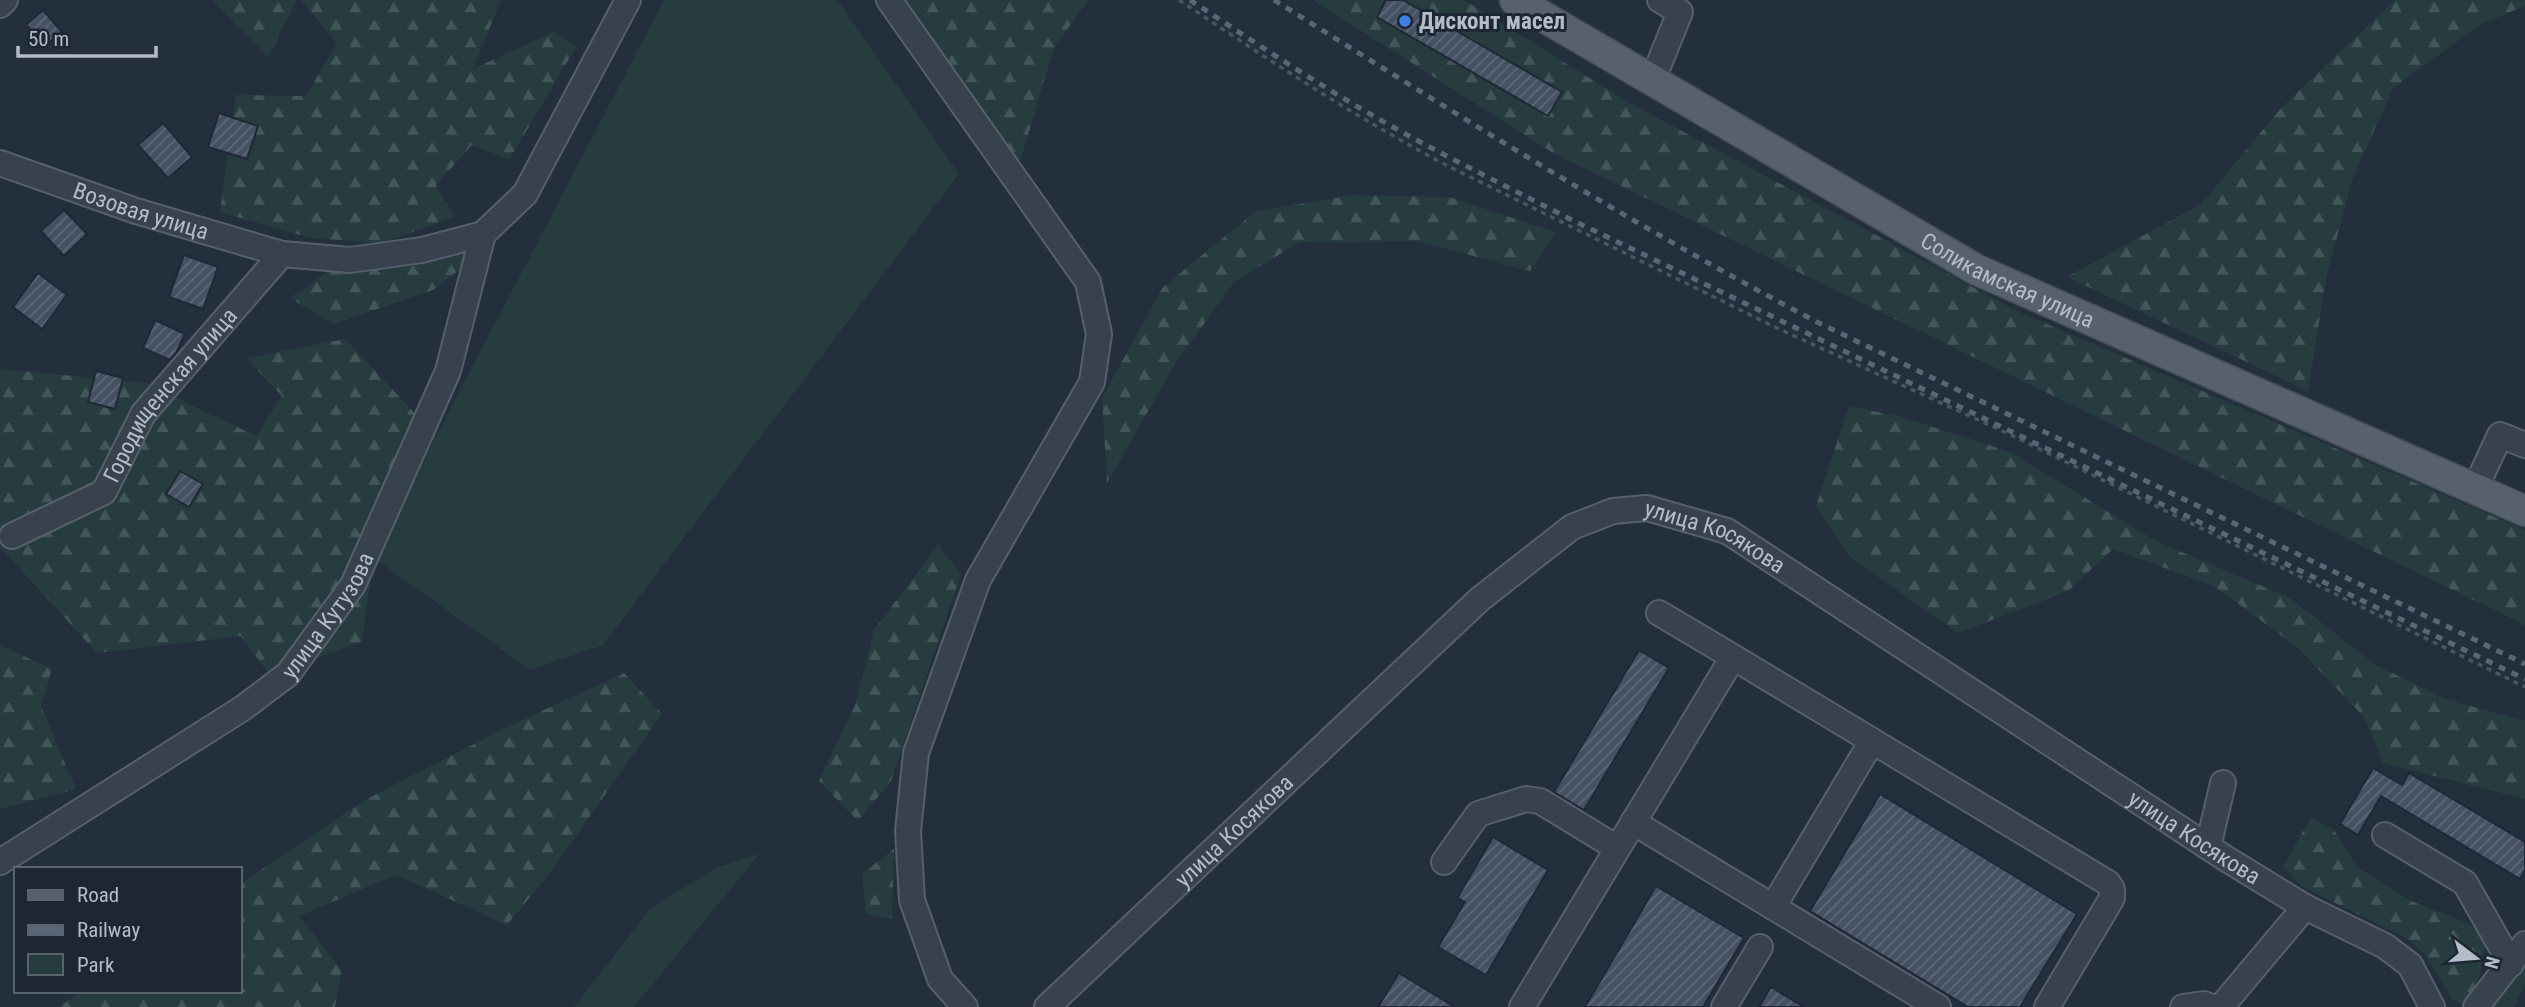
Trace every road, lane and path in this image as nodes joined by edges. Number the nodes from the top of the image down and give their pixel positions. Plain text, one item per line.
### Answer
1 (5, 0) edge
2 (628, 0) edge
3 (889, 0) edge
4 (1179, 0) edge
5 (1515, 0) edge
6 (1676, 4) edge
7 (0, 5) edge
8 (1653, 79) junction
9 (0, 163) edge
10 (483, 234) junction
11 (282, 254) junction
12 (2525, 445) edge
13 (2475, 489) junction
14 (2525, 510) edge
15 (12, 536) dead end
16 (1658, 613) dead end
17 (1733, 657) junction
18 (2525, 687) edge
19 (1872, 741) junction
20 (2223, 783) dead end
21 (1633, 822) junction
22 (2385, 835) dead end
23 (2208, 847) junction
24 (1617, 848) junction
25 (0, 862) edge
26 (1444, 862) dead end
27 (1773, 907) junction
28 (2305, 907) junction
29 (1760, 947) dead end
30 (2518, 954) edge
31 (965, 1007) edge
32 (1047, 1007) edge
33 (1521, 1007) edge
34 (1724, 1007) edge
35 (1938, 1007) edge
36 (2047, 1007) edge
37 (2183, 1007) edge
38 (2212, 1007) edge
39 (2221, 1007) edge
40 (2432, 1007) edge
41 (2476, 1007) edge

1 - 7 street
2 - 10 street
3 - 31 street
4 - 18 path
5 - 8 main road, Соликамская улица
6 - 8 street
8 - 13 main road, Соликамская улица
9 - 11 street, Возовая улица
10 - 11 street, Возовая улица
10 - 25 street, улица Кутузова
11 - 15 street, Городищенская улица
12 - 13 street
13 - 14 main road, Соликамская улица
16 - 17 street
17 - 19 street
17 - 21 street
19 - 27 street
19 - 36 street
20 - 23 street
21 - 24 street
21 - 27 street
22 - 30 street
23 - 28 street, улица Косякова
23 - 32 street, улица Косякова
24 - 26 street
24 - 33 street
27 - 35 street
28 - 39 street
28 - 40 street, улица Косякова
29 - 34 street
30 - 41 street
37 - 38 street

